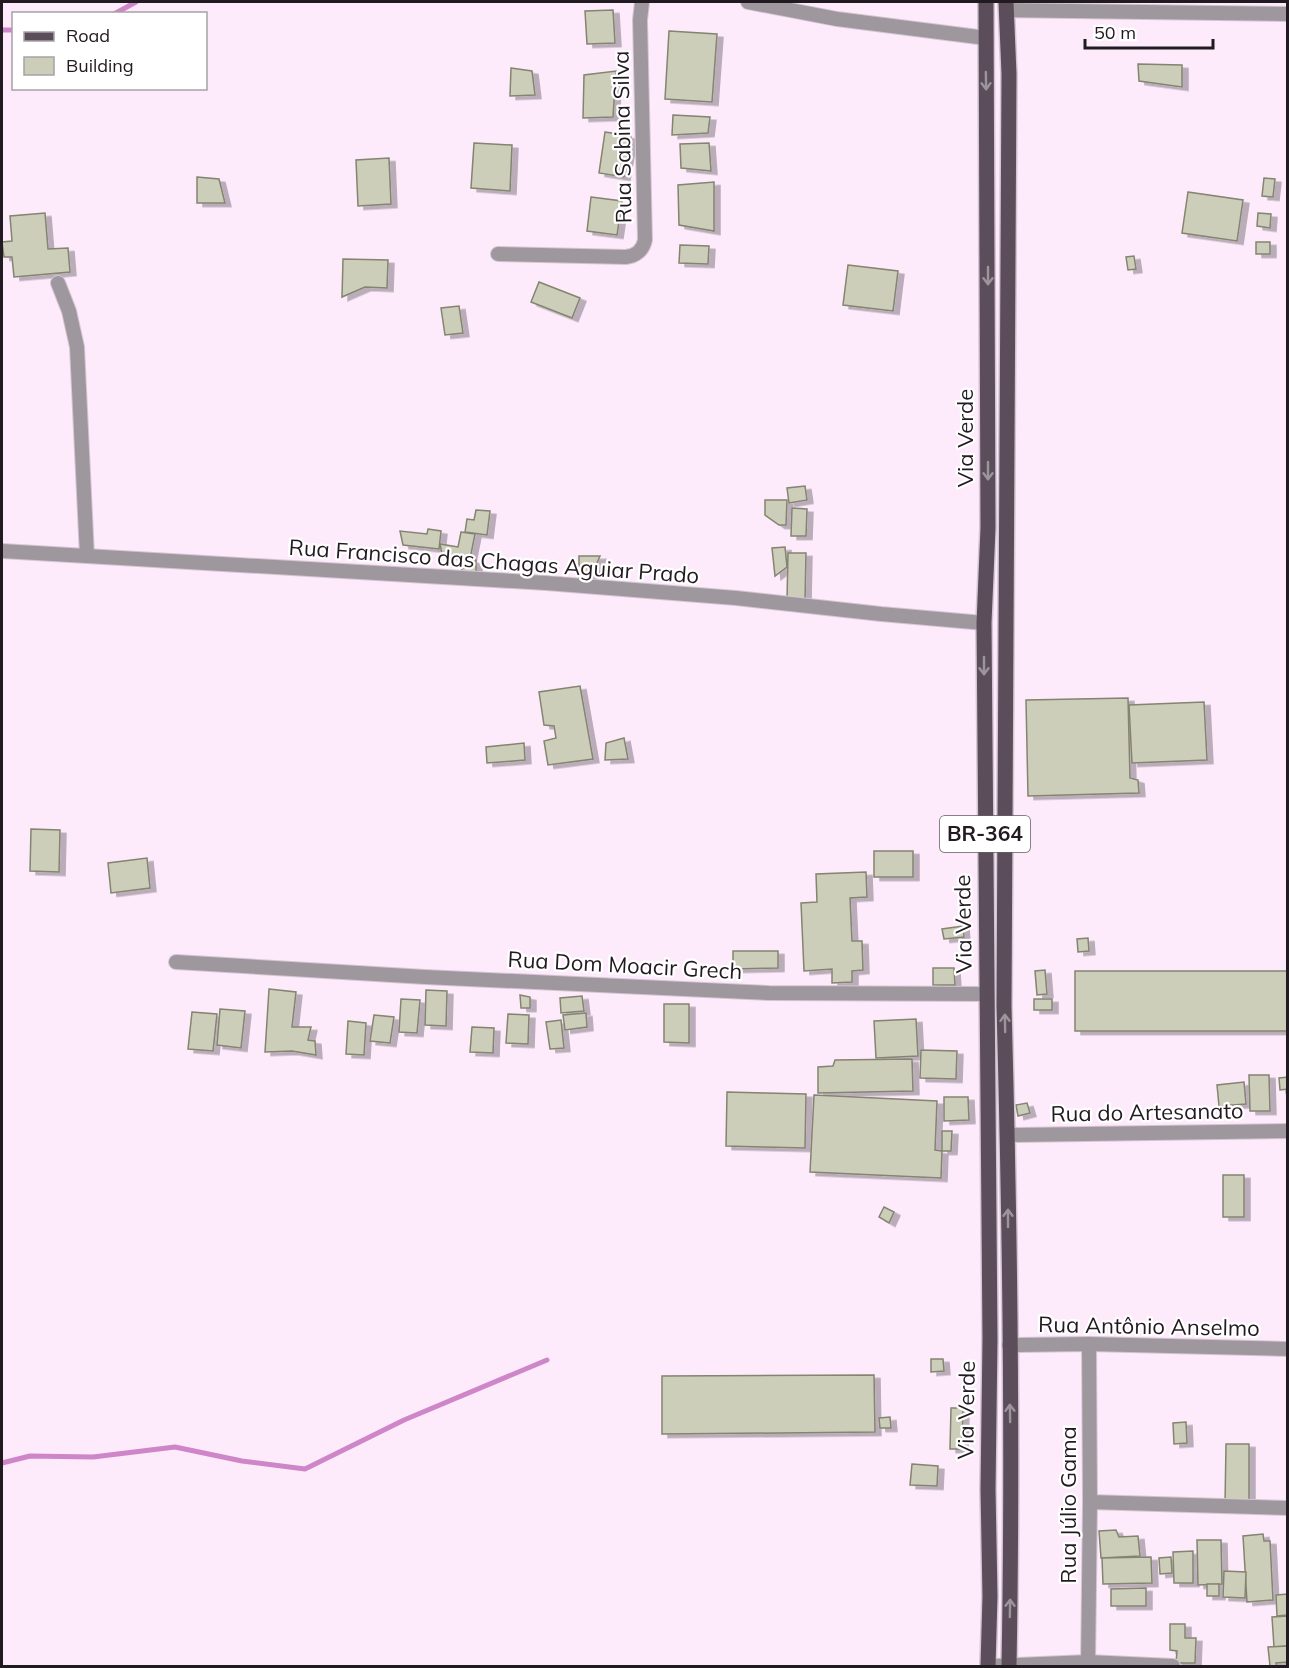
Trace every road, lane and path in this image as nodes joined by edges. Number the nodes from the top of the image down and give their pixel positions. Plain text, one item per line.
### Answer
1 (642, 2) edge
2 (748, 2) edge
3 (986, 2) edge
4 (1006, 6) edge
5 (1287, 14) edge
6 (986, 38) junction
7 (498, 254) dead end
8 (58, 284) dead end
9 (2, 551) edge
10 (87, 556) junction
11 (984, 623) junction
12 (176, 962) dead end
13 (987, 994) junction
14 (1287, 1131) edge
15 (1008, 1135) junction
16 (1089, 1344) junction
17 (1009, 1345) junction
18 (1287, 1349) edge
19 (1090, 1502) junction
20 (1287, 1508) edge
21 (1088, 1664) edge
22 (988, 1666) edge
23 (994, 1666) edge
24 (1009, 1666) edge
25 (1173, 1666) edge

1 - 7 street, Rua Sabina Silva
2 - 6 street
3 - 6 main road, Via Verde / BR-364
4 - 5 street
15 -> 4 main road, Via Verde / BR-364
6 -> 11 main road, Via Verde / BR-364
8 - 10 street
9 - 10 street, Rua Francisco das Chagas Aguiar Prado
10 - 11 street, Rua Francisco das Chagas Aguiar Prado
11 -> 13 main road, Via Verde / BR-364
12 - 13 street, Rua Dom Moacir Grech
13 - 22 main road, Via Verde / BR-364
14 - 15 street, Rua do Artesanato
17 -> 15 main road, Via Verde / BR-364
16 - 17 street, Rua Antônio Anselmo
16 - 18 street, Rua Antônio Anselmo
16 - 19 street, Rua Júlio Gama
24 -> 17 main road, Via Verde / BR-364
19 - 20 street
19 - 21 street, Rua Júlio Gama
21 - 24 street
21 - 25 street
23 - 24 street

